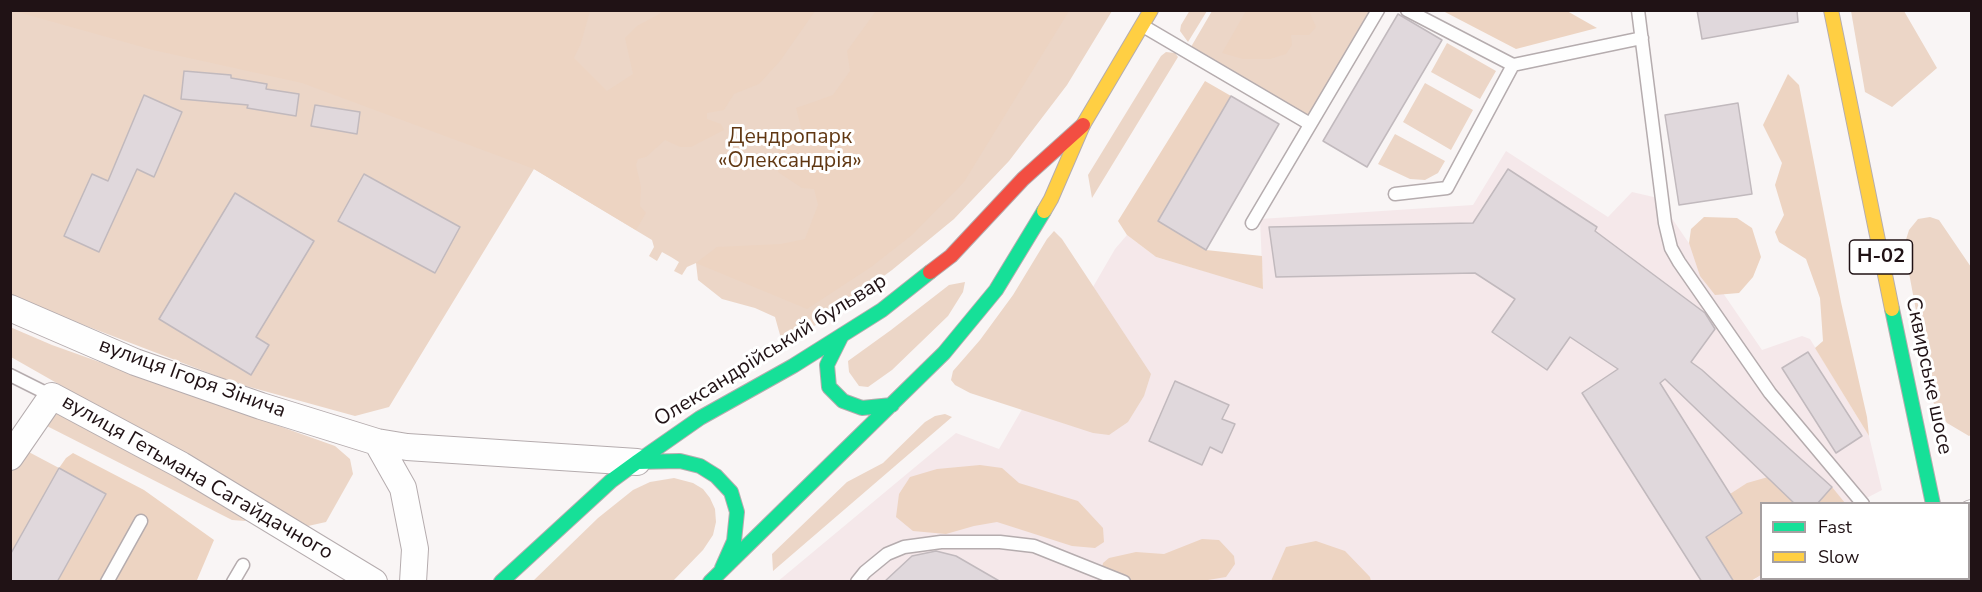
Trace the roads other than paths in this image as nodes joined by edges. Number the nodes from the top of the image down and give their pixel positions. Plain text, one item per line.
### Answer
1 (1151, 10) edge
2 (1378, 10) edge
3 (1407, 10) edge
4 (1638, 10) edge
5 (1831, 10) edge
6 (1142, 25) junction
7 (1642, 38) junction
8 (1513, 65) junction
9 (1311, 124) junction
10 (1083, 125) junction
11 (1395, 194) dead end
12 (1252, 223) dead end
13 (10, 308) edge
14 (842, 335) junction
15 (10, 375) edge
16 (52, 396) junction
17 (892, 405) junction
18 (376, 442) junction
19 (10, 457) edge
20 (637, 462) junction
21 (1861, 502) edge
22 (1933, 502) edge
23 (141, 521) dead end
24 (243, 565) dead end
25 (720, 578) edge
26 (107, 582) edge
27 (233, 582) edge
28 (374, 582) edge
29 (413, 582) edge
30 (501, 582) edge
31 (857, 582) edge
32 (1124, 582) edge

1 - 6 main road, Олександрійський бульвар
2 - 9 lane
3 - 8 lane
4 - 7 lane
5 - 22 main road, Сквирське шосе / Н-02
6 - 9 lane
6 - 10 main road, Олександрійський бульвар
7 - 8 lane
7 - 21 lane
8 - 11 lane
9 - 12 lane
10 - 14 main road, Олександрійський бульвар
10 - 17 main road, Олександрійський бульвар
13 - 18 street, вулиця Ігоря Зінича
14 - 17 main road
14 - 20 main road, Олександрійський бульвар
15 - 16 lane
16 - 19 street, вулиця Гетьмана Сагайдачного
16 - 28 street, вулиця Гетьмана Сагайдачного
17 - 25 main road, Олександрійський бульвар
18 - 20 street, вулиця Ігоря Зінича
18 - 29 street
20 - 25 main road
20 - 30 main road, Олександрійський бульвар
23 - 26 lane
24 - 27 lane
31 - 32 lane

